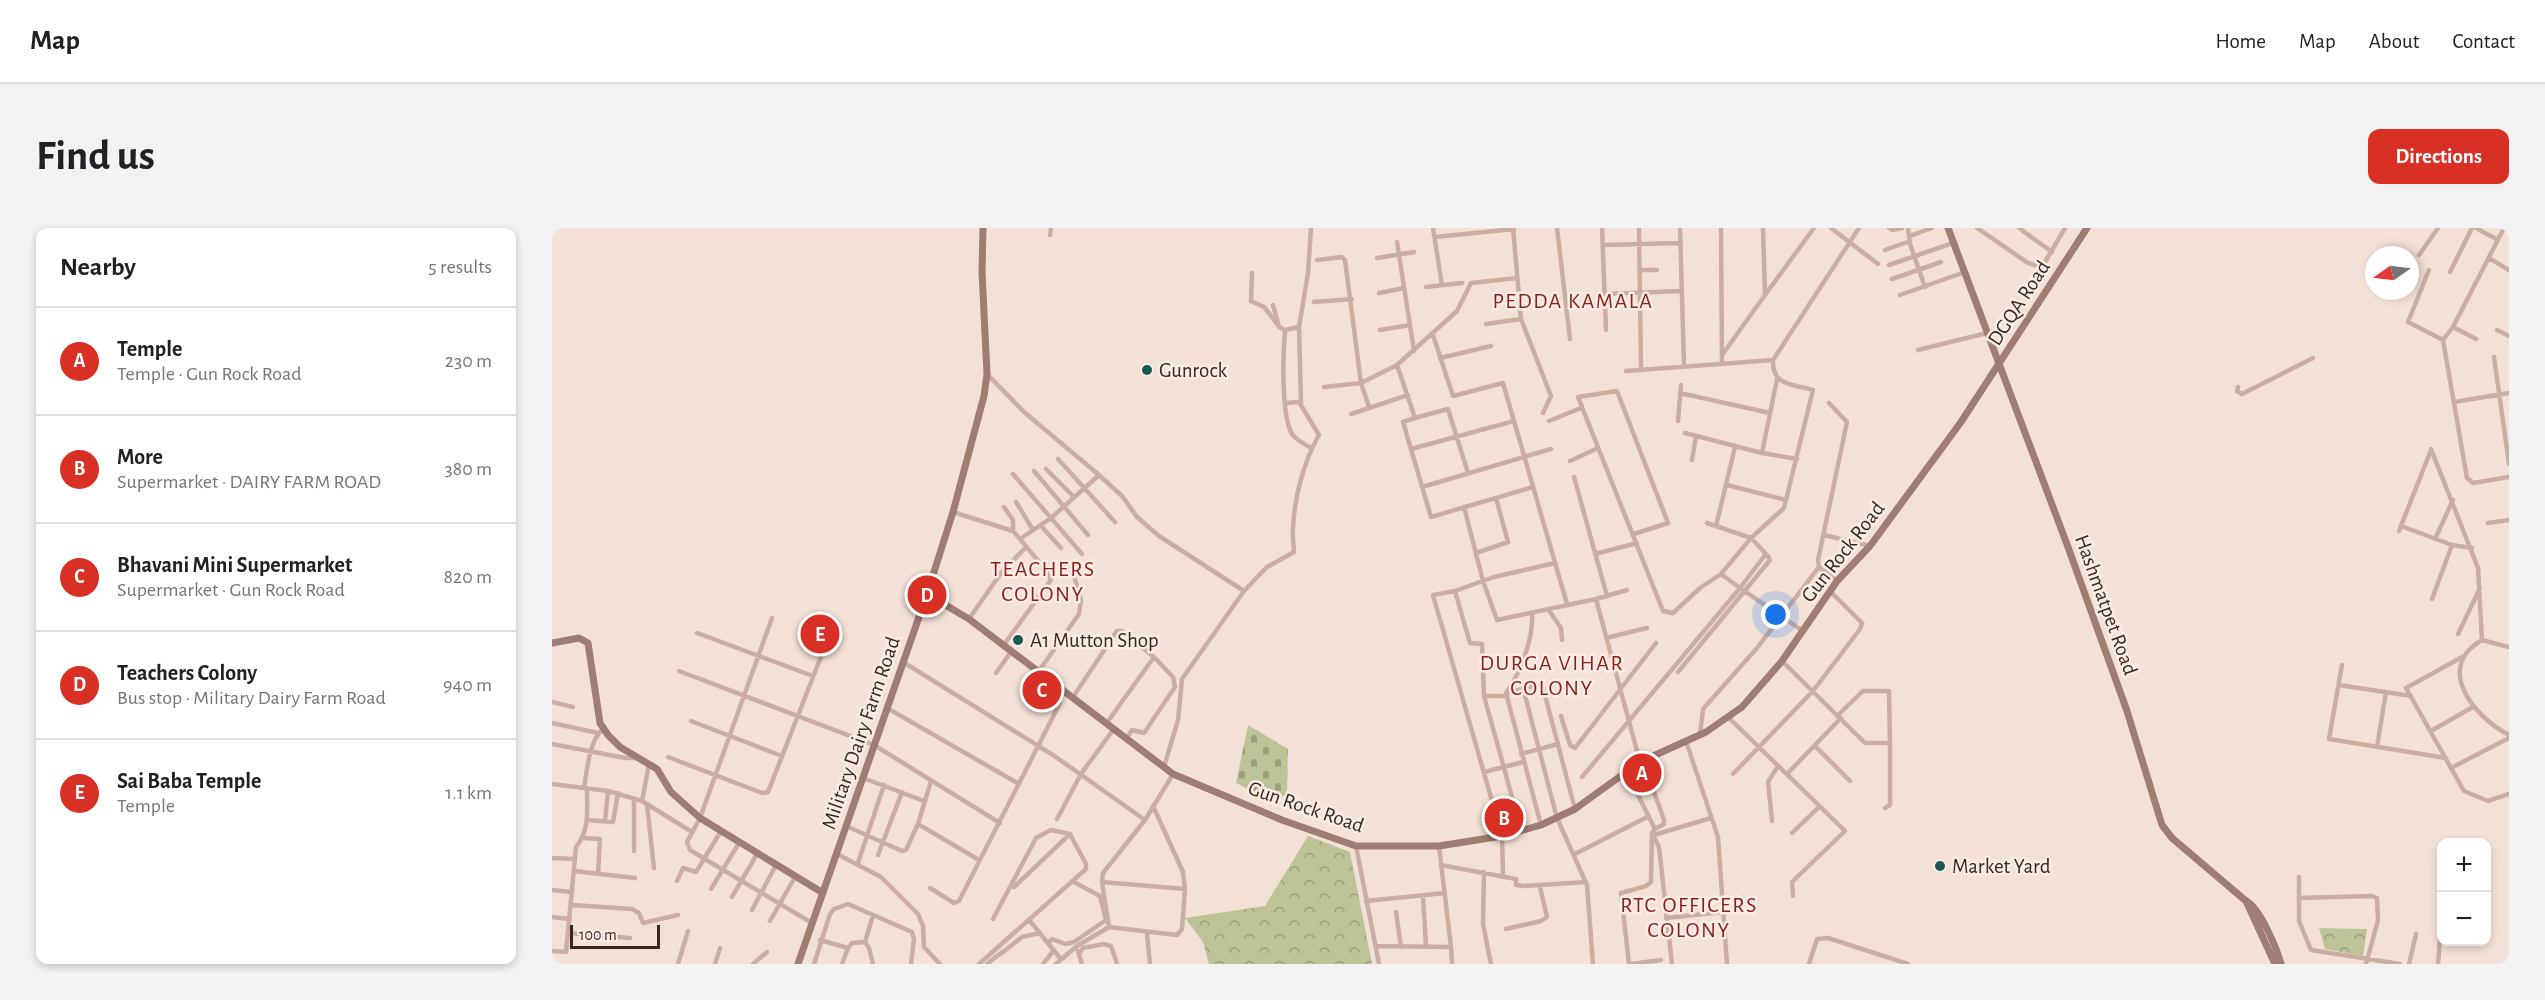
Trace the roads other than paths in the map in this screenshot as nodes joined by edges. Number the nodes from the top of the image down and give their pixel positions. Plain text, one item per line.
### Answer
1 (984, 228) edge
2 (1050, 228) edge
3 (1311, 228) edge
4 (1433, 228) edge
5 (1557, 228) edge
6 (1602, 228) edge
7 (1639, 228) edge
8 (1680, 228) edge
9 (1720, 228) edge
10 (1762, 228) edge
11 (1806, 228) edge
12 (1814, 228) edge
13 (1831, 228) edge
14 (1858, 228) edge
15 (1889, 228) edge
16 (1902, 228) edge
17 (1908, 228) edge
18 (1932, 228) edge
19 (1948, 228) edge
20 (1977, 228) edge
21 (2019, 228) edge
22 (2065, 228) edge
23 (2087, 228) edge
24 (2438, 228) edge
25 (2474, 228) edge
26 (2504, 228) edge
27 (1513, 229) edge
28 (1050, 235) dead end
29 (1806, 235) junction
30 (1435, 237) junction
31 (1910, 239) junction
32 (2498, 240) junction
33 (1397, 242) dead end
34 (1681, 243) junction
35 (1850, 243) junction
36 (1953, 243) junction
37 (1603, 245) junction
38 (1639, 245) junction
39 (1885, 250) dead end
40 (1414, 252) dead end
41 (2052, 252) junction
42 (1399, 254) junction
43 (2419, 255) dead end
44 (1915, 257) junction
45 (1377, 258) dead end
46 (2489, 258) junction
47 (1317, 260) dead end
48 (1941, 262) dead end
49 (1878, 264) dead end
50 (1889, 265) dead end
51 (1640, 270) junction
52 (1657, 270) dead end
53 (1919, 270) junction
54 (2429, 270) dead end
55 (2509, 270) edge
56 (1965, 272) junction
57 (2450, 272) dead end
58 (1252, 273) dead end
59 (1517, 278) junction
60 (1892, 279) dead end
61 (1462, 283) dead end
62 (1442, 285) junction
63 (1925, 286) junction
64 (1426, 287) dead end
65 (1404, 288) junction
66 (1682, 291) junction
67 (1379, 293) dead end
68 (1640, 293) junction
69 (1604, 294) junction
70 (1765, 294) junction
71 (1900, 295) dead end
72 (1352, 299) junction
73 (1314, 302) dead end
74 (1273, 305) dead end
75 (1521, 320) junction
76 (1486, 324) dead end
77 (1410, 325) junction
78 (1279, 327) junction
79 (1299, 327) junction
80 (2453, 327) junction
81 (1285, 330) junction
82 (1380, 330) dead end
83 (1606, 330) dead end
84 (2497, 330) dead end
85 (1987, 333) junction
86 (1433, 335) junction
87 (2509, 336) edge
88 (1570, 339) dead end
89 (2476, 339) dead end
90 (2443, 340) junction
91 (1491, 346) dead end
92 (1918, 350) dead end
93 (1414, 351) junction
94 (1722, 355) junction
95 (2494, 357) dead end
96 (1440, 358) junction
97 (2313, 358) dead end
98 (1773, 360) junction
99 (1722, 362) junction
100 (1999, 364) junction
101 (1397, 365) junction
102 (1684, 365) junction
103 (1641, 369) junction
104 (1626, 371) dead end
105 (987, 374) junction
106 (1777, 380) junction
107 (1361, 383) junction
108 (1680, 385) dead end
109 (1323, 387) dead end
110 (2238, 387) dead end
111 (1680, 393) junction
112 (2509, 393) edge
113 (2499, 394) junction
114 (1408, 395) junction
115 (2454, 402) junction
116 (1287, 403) junction
117 (1829, 403) dead end
118 (1301, 405) junction
119 (1369, 407) junction
120 (1581, 408) junction
121 (1543, 413) dead end
122 (1770, 413) junction
123 (1351, 414) dead end
124 (1415, 418) junction
125 (1514, 421) junction
126 (1549, 421) dead end
127 (1678, 421) dead end
128 (1685, 433) dead end
129 (2507, 434) edge
130 (1457, 436) junction
131 (1696, 436) junction
132 (1735, 447) junction
133 (1311, 448) junction
134 (1598, 448) junction
135 (1411, 449) junction
136 (1551, 449) dead end
137 (1762, 453) junction
138 (2509, 457) edge
139 (1524, 458) junction
140 (1058, 459) dead end
141 (1797, 459) junction
142 (1692, 460) dead end
143 (1570, 461) dead end
144 (2509, 464) edge
145 (1046, 469) dead end
146 (1034, 471) dead end
147 (1468, 473) junction
148 (1013, 474) dead end
149 (1099, 475) junction
150 (1574, 477) dead end
151 (2509, 477) edge
152 (1726, 485) junction
153 (1422, 487) junction
154 (1533, 487) junction
155 (1084, 489) junction
156 (1074, 497) junction
157 (1496, 498) junction
158 (1786, 500) junction
159 (2452, 500) junction
160 (1016, 502) dead end
161 (1063, 506) junction
162 (1004, 507) dead end
163 (1464, 507) junction
164 (953, 512) junction
165 (1051, 518) junction
166 (2509, 520) edge
167 (1114, 522) dead end
168 (1707, 523) dead end
169 (2488, 523) dead end
170 (1041, 526) junction
171 (1716, 526) junction
172 (1033, 530) junction
173 (1012, 531) junction
174 (1634, 534) junction
175 (1824, 534) junction
176 (1088, 535) dead end
177 (1751, 538) junction
178 (2435, 538) junction
179 (1020, 539) junction
180 (1637, 543) junction
181 (2452, 545) junction
182 (1870, 546) junction
183 (1026, 547) junction
184 (1061, 548) dead end
185 (2472, 548) junction
186 (1476, 553) junction
187 (1082, 554) dead end
188 (1595, 554) junction
189 (1555, 563) junction
190 (1071, 565) dead end
191 (1819, 567) junction
192 (1721, 574) junction
193 (1483, 581) junction
194 (1837, 581) junction
195 (2480, 587) junction
196 (1627, 590) dead end
197 (1742, 590) junction
198 (1244, 591) junction
199 (1455, 591) junction
200 (1830, 591) junction
201 (927, 594) junction
202 (1607, 596) junction
203 (1596, 599) junction
204 (2432, 599) dead end
205 (1567, 604) junction
206 (1548, 609) junction
207 (1532, 613) junction
208 (1782, 616) junction
209 (772, 618) dead end
210 (969, 619) junction
211 (1647, 628) dead end
212 (1803, 631) junction
213 (697, 633) dead end
214 (2458, 634) dead end
215 (1606, 638) junction
216 (1562, 640) dead end
217 (2482, 640) junction
218 (1656, 643) dead end
219 (552, 644) edge
220 (1003, 646) junction
221 (2509, 647) edge
222 (824, 649) dead end
223 (1011, 652) junction
224 (757, 656) junction
225 (2464, 656) junction
226 (1154, 657) junction
227 (1782, 661) junction
228 (903, 662) junction
229 (2342, 665) dead end
230 (1039, 671) junction
231 (680, 672) dead end
232 (1678, 672) dead end
233 (996, 673) dead end
234 (813, 676) junction
235 (2339, 685) junction
236 (1523, 688) junction
237 (1619, 688) junction
238 (1813, 692) junction
239 (2386, 692) junction
240 (743, 695) junction
241 (1506, 695) junction
242 (1484, 696) junction
243 (2411, 696) junction
244 (1072, 697) junction
245 (552, 702) edge
246 (1060, 703) dead end
247 (573, 707) dead end
248 (2473, 707) junction
249 (887, 708) junction
250 (797, 716) junction
251 (1561, 716) dead end
252 (1728, 717) junction
253 (1840, 717) junction
254 (691, 721) dead end
255 (1630, 722) junction
256 (552, 723) edge
257 (1106, 724) junction
258 (1113, 730) junction
259 (600, 731) junction
260 (2431, 731) junction
261 (1700, 735) junction
262 (728, 736) junction
263 (2509, 736) edge
264 (1568, 738) junction
265 (1126, 739) junction
266 (1686, 741) junction
267 (1557, 742) junction
268 (1890, 743) junction
269 (552, 744) edge
270 (874, 745) junction
271 (1038, 746) junction
272 (1816, 747) junction
273 (2377, 747) junction
274 (1760, 748) junction
275 (1539, 749) junction
276 (592, 751) junction
277 (1521, 754) junction
278 (782, 756) junction
279 (668, 757) dead end
280 (640, 758) junction
281 (2446, 758) junction
282 (1641, 761) junction
283 (1523, 762) junction
284 (649, 764) junction
285 (1164, 766) junction
286 (1778, 766) junction
287 (1504, 767) junction
288 (2451, 768) junction
289 (1626, 771) junction
290 (1484, 772) junction
291 (714, 774) junction
292 (1081, 774) junction
293 (1173, 774) junction
294 (1733, 774) dead end
295 (1787, 774) junction
296 (1582, 777) dead end
297 (863, 778) junction
298 (931, 781) junction
299 (1850, 781) dead end
300 (552, 784) edge
301 (1018, 784) junction
302 (884, 785) junction
303 (586, 788) junction
304 (608, 791) junction
305 (902, 792) junction
306 (618, 793) junction
307 (2509, 794) edge
308 (634, 800) junction
309 (924, 801) junction
310 (644, 803) junction
311 (1514, 804) dead end
312 (1153, 806) junction
313 (1819, 807) junction
314 (1885, 808) dead end
315 (1575, 809) junction
316 (1649, 816) junction
317 (700, 818) junction
318 (1557, 818) junction
319 (1711, 818) junction
320 (1057, 819) dead end
321 (587, 820) junction
322 (1145, 820) junction
323 (605, 821) junction
324 (1772, 821) dead end
325 (1000, 823) junction
326 (918, 824) junction
327 (1541, 825) junction
328 (846, 826) junction
329 (721, 831) junction
330 (693, 832) junction
331 (1654, 832) junction
332 (1792, 833) dead end
333 (1070, 834) junction
334 (867, 836) junction
335 (1502, 836) junction
336 (584, 838) junction
337 (883, 842) junction
338 (739, 843) junction
339 (1356, 846) junction
340 (1439, 846) junction
341 (634, 851) dead end
342 (758, 854) junction
343 (837, 854) junction
344 (1575, 854) junction
345 (878, 855) dead end
346 (552, 858) edge
347 (705, 858) junction
348 (575, 859) junction
349 (979, 861) junction
350 (858, 863) junction
351 (1441, 865) junction
352 (776, 866) junction
353 (654, 868) dead end
354 (724, 869) junction
355 (574, 871) junction
356 (1484, 872) junction
357 (598, 874) junction
358 (1503, 876) junction
359 (795, 877) junction
360 (2300, 877) dead end
361 (635, 878) dead end
362 (677, 881) dead end
363 (741, 881) junction
364 (1072, 881) junction
365 (1102, 882) junction
366 (1586, 882) junction
367 (1014, 887) dead end
368 (1540, 887) junction
369 (930, 888) dead end
370 (1185, 889) junction
371 (552, 890) edge
372 (711, 890) dead end
373 (572, 892) junction
374 (761, 893) junction
375 (823, 893) junction
376 (1445, 893) junction
377 (1423, 896) junction
378 (1793, 896) dead end
379 (732, 897) dead end
380 (2299, 898) junction
381 (1366, 901) junction
382 (2246, 901) junction
383 (780, 904) junction
384 (572, 905) junction
385 (752, 910) dead end
386 (1396, 912) dead end
387 (1722, 912) junction
388 (678, 915) dead end
389 (873, 915) junction
390 (552, 917) edge
391 (1666, 918) junction
392 (570, 919) junction
393 (993, 919) dead end
394 (770, 921) dead end
395 (1030, 921) junction
396 (813, 923) junction
397 (1109, 927) junction
398 (1506, 929) dead end
399 (688, 931) dead end
400 (568, 933) junction
401 (1040, 933) junction
402 (1147, 934) junction
403 (2416, 934) dead end
404 (630, 938) dead end
405 (820, 940) junction
406 (864, 942) junction
407 (1048, 942) junction
408 (1077, 946) junction
409 (1376, 946) junction
410 (1426, 946) junction
411 (2440, 946) edge
412 (1401, 947) junction
413 (1451, 947) junction
414 (720, 948) dead end
415 (848, 948) junction
416 (998, 948) junction
417 (1054, 950) junction
418 (552, 951) edge
419 (767, 952) dead end
420 (1002, 953) junction
421 (1079, 954) junction
422 (1060, 958) junction
423 (1661, 960) dead end
424 (2366, 961) edge
425 (1649, 963) edge
426 (678, 964) edge
427 (715, 964) edge
428 (753, 964) edge
429 (798, 964) edge
430 (814, 964) edge
431 (842, 964) edge
432 (873, 964) edge
433 (911, 964) edge
434 (940, 964) edge
435 (979, 964) edge
436 (987, 964) edge
437 (1043, 964) edge
438 (1056, 964) edge
439 (1082, 964) edge
440 (1117, 964) edge
441 (1150, 964) edge
442 (1379, 964) edge
443 (1452, 964) edge
444 (1491, 964) edge
445 (1593, 964) edge
446 (1630, 964) edge
447 (1672, 964) edge
448 (1727, 964) edge
449 (1809, 964) edge
450 (1908, 964) edge
451 (2275, 964) edge
452 (2281, 964) edge
453 (2400, 964) edge
454 (2409, 964) edge
455 (2438, 964) edge

1 - 105 main road, Military Dairy Farm Road
2 - 28 street
3 - 79 street
4 - 30 street
5 - 88 street
6 - 37 street
7 - 38 street
8 - 34 street
9 - 94 street
10 - 70 street
11 - 29 street
12 - 29 street
13 - 35 street
14 - 35 street
15 - 16 street
17 - 31 street
18 - 31 street
19 - 36 main road, Hashmatpet Road
20 - 41 street
21 - 41 street
22 - 41 street
23 - 100 main road, DGQA Road
24 - 43 street
25 - 32 street
25 - 57 street
26 - 32 street
27 - 30 street
27 - 59 street
29 - 70 street
30 - 62 street
31 - 39 street
31 - 44 street
32 - 46 street
33 - 42 street
34 - 38 street
34 - 66 street
35 - 49 street
35 - 98 street
36 - 44 street
36 - 56 main road, Hashmatpet Road
37 - 38 street
37 - 69 street
38 - 51 street
40 - 42 street
42 - 45 street
42 - 65 street
44 - 50 street
44 - 53 street
46 - 55 street
46 - 80 street
47 - 72 street
48 - 53 street
51 - 52 street
51 - 68 street
53 - 60 street
53 - 63 street
54 - 90 street
56 - 63 street
56 - 85 main road, Hashmatpet Road
58 - 78 street
59 - 75 street
59 - 86 street
61 - 62 street
62 - 64 street
63 - 71 street
65 - 67 street
65 - 77 street
66 - 68 street
66 - 102 street
68 - 69 street
68 - 103 street
69 - 83 street
70 - 94 street
72 - 73 street
72 - 107 street
74 - 78 street
75 - 76 street
75 - 121 street
77 - 82 street
77 - 93 street
78 - 81 street
79 - 81 street
79 - 118 street
80 - 89 street
80 - 90 street
81 - 116 street
84 - 87 street
85 - 92 street
85 - 100 main road, Hashmatpet Road
86 - 93 street
86 - 96 street
90 - 115 street
91 - 96 street
93 - 101 street
94 - 99 street
95 - 113 street
96 - 125 street
97 - 110 street
98 - 99 street
98 - 106 street
99 - 102 street
100 - 182 main road, Gun Rock Road
100 - 382 main road, Hashmatpet Road
101 - 107 street
101 - 114 street
102 - 103 street
103 - 104 street
105 - 149 street
105 - 164 main road, Military Dairy Farm Road
106 - 122 street
106 - 141 street
107 - 109 street
107 - 119 street
108 - 111 street
111 - 122 street
111 - 127 street
112 - 113 street
113 - 115 street
113 - 129 street
114 - 119 street
114 - 124 street
115 - 151 street
116 - 118 street
116 - 133 street
117 - 175 street
118 - 133 street
119 - 123 street
120 - 126 street
120 - 134 street
120 - 174 street
122 - 137 street
124 - 130 street
124 - 135 street
125 - 130 street
125 - 139 street
128 - 131 street
129 - 138 street
130 - 135 street
130 - 147 street
131 - 132 street
131 - 142 street
132 - 137 street
132 - 152 street
133 - 198 street
134 - 143 street
134 - 174 street
135 - 153 street
136 - 139 street
137 - 141 street
138 - 144 street
139 - 147 street
139 - 154 street
140 - 155 street
141 - 158 street
145 - 156 street
146 - 161 street
147 - 153 street
148 - 165 street
149 - 155 street
149 - 198 street
150 - 188 street
152 - 158 street
152 - 171 street
153 - 163 street
154 - 157 street
154 - 189 street
155 - 156 street
155 - 167 street
156 - 161 street
157 - 163 street
157 - 186 street
158 - 177 street
159 - 178 street
159 - 178 street
159 - 185 street
160 - 172 street
161 - 165 street
161 - 176 street
162 - 173 street
163 - 186 street
164 - 173 street
164 - 201 main road, Military Dairy Farm Road
165 - 170 street
165 - 187 street
166 - 169 street
168 - 171 street
170 - 172 street
170 - 184 street
171 - 177 street
172 - 179 street
173 - 179 street
174 - 180 street
175 - 182 street
175 - 191 street
177 - 192 street
177 - 197 street
178 - 181 street
179 - 183 street
180 - 188 street
180 - 192 street
181 - 185 street
181 - 204 street
182 - 194 main road, Gun Rock Road
183 - 210 street
183 - 220 street
185 - 195 street
186 - 193 street
188 - 202 street
189 - 193 street
189 - 205 street
190 - 230 street
191 - 194 street
191 - 208 street
192 - 197 street
193 - 199 street
193 - 207 street
194 - 200 main road, Gun Rock Road
195 - 214 street
195 - 217 street
196 - 202 street
197 - 208 street
197 - 232 street
197 - 255 street
198 - 285 street
199 - 242 street
199 - 290 street
200 - 212 main road, Gun Rock Road
200 - 238 street
201 - 210 main road, Gun Rock Road
201 - 228 main road, Military Dairy Farm Road
202 - 203 street
203 - 205 street
203 - 215 street
205 - 206 street
206 - 207 street
206 - 216 street
207 - 241 street
208 - 212 street
208 - 261 street
209 - 224 street
210 - 220 main road, Gun Rock Road
211 - 215 street
212 - 227 main road, Gun Rock Road
213 - 224 street
215 - 237 street
217 - 221 street
217 - 225 street
218 - 237 street
219 - 259 main road
220 - 223 main road, Gun Rock Road
222 - 234 street
223 - 230 main road, Gun Rock Road
223 - 233 street
224 - 234 street
224 - 240 street
225 - 243 street
225 - 248 street
226 - 244 street
226 - 257 street
226 - 265 street
227 - 238 street
227 - 252 main road, Gun Rock Road
228 - 249 main road, Military Dairy Farm Road
228 - 271 street
229 - 235 street
230 - 244 main road, Gun Rock Road
231 - 240 street
234 - 250 street
235 - 239 street
235 - 273 street
236 - 241 street
236 - 267 street
236 - 275 street
237 - 255 street
237 - 264 street
238 - 253 street
238 - 274 street
239 - 243 street
239 - 273 street
240 - 250 street
240 - 262 street
241 - 242 street
241 - 277 street
242 - 287 street
243 - 260 street
244 - 257 main road, Gun Rock Road
245 - 247 street
246 - 271 street
248 - 260 street
248 - 263 street
249 - 270 main road, Military Dairy Farm Road
249 - 301 street
250 - 270 street
250 - 278 street
251 - 264 street
252 - 261 main road, Gun Rock Road
252 - 274 street
253 - 268 street
253 - 268 street
253 - 272 street
254 - 262 street
255 - 282 street
255 - 296 street
256 - 259 street
257 - 258 main road, Gun Rock Road
258 - 265 main road, Gun Rock Road
258 - 292 street
259 - 276 street
259 - 280 main road
260 - 281 street
261 - 266 main road, Gun Rock Road
262 - 278 street
262 - 291 street
263 - 288 street
264 - 267 street
265 - 285 main road, Gun Rock Road
266 - 282 main road, Gun Rock Road
266 - 319 street
267 - 275 street
267 - 315 street
268 - 314 street
269 - 276 street
270 - 297 main road, Military Dairy Farm Road
270 - 298 street
271 - 292 street
271 - 301 street
272 - 295 street
272 - 299 street
273 - 281 street
274 - 286 street
274 - 294 street
275 - 277 street
275 - 318 street
276 - 280 street
276 - 303 street
277 - 283 street
278 - 291 street
279 - 291 street
280 - 284 main road
281 - 288 street
282 - 289 main road, Gun Rock Road
282 - 331 street
283 - 287 street
283 - 327 street
284 - 310 street
284 - 317 main road
285 - 293 main road, Gun Rock Road
286 - 295 street
286 - 324 street
287 - 290 street
287 - 311 street
288 - 307 street
289 - 315 main road, Gun Rock Road
289 - 316 street
290 - 335 street
291 - 317 street
292 - 320 street
292 - 322 street
293 - 312 street
293 - 339 main road, Gun Rock Road
295 - 313 street
297 - 302 street
297 - 328 main road, Military Dairy Farm Road
298 - 309 street
298 - 325 street
300 - 303 street
301 - 325 street
302 - 305 street
302 - 334 street
303 - 304 street
303 - 321 street
304 - 306 street
304 - 323 street
305 - 309 street
305 - 337 street
306 - 308 street
306 - 323 street
308 - 310 street
308 - 341 street
309 - 326 street
310 - 330 street
310 - 353 street
312 - 322 street
312 - 370 street
313 - 332 street
313 - 378 street
315 - 318 main road, Gun Rock Road
316 - 331 street
316 - 344 street
317 - 329 main road
317 - 330 street
318 - 327 main road, Gun Rock Road
318 - 344 street
319 - 331 street
319 - 387 street
321 - 323 street
321 - 336 street
322 - 365 street
325 - 349 street
326 - 337 street
326 - 349 street
327 - 335 main road, Gun Rock Road
328 - 334 street
328 - 343 main road, Military Dairy Farm Road
329 - 338 main road
329 - 347 street
330 - 347 street
331 - 391 street
331 - 446 street
333 - 364 street
333 - 367 street
333 - 393 street
334 - 337 street
334 - 350 street
335 - 340 main road, Gun Rock Road
335 - 358 street
336 - 348 street
336 - 357 street
337 - 345 street
338 - 342 main road
338 - 354 street
339 - 340 main road, Gun Rock Road
339 - 381 street
340 - 351 street
342 - 352 main road
342 - 363 street
343 - 350 street
343 - 375 main road, Military Dairy Farm Road
344 - 366 street
346 - 348 street
347 - 354 street
347 - 362 street
348 - 355 street
349 - 369 street
350 - 434 street
351 - 356 street
351 - 376 street
352 - 359 main road
352 - 374 street
354 - 363 street
354 - 372 street
355 - 357 street
355 - 373 street
356 - 358 street
356 - 444 street
357 - 361 street
358 - 368 street
359 - 375 main road
359 - 383 street
360 - 380 street
363 - 374 street
363 - 379 street
364 - 395 street
364 - 407 street
365 - 370 street
365 - 397 street
366 - 368 street
366 - 445 street
368 - 398 street
370 - 402 street
371 - 373 street
373 - 384 street
374 - 383 street
374 - 385 street
375 - 396 main road, Military Dairy Farm Road
376 - 377 street
376 - 413 street
377 - 381 street
377 - 410 street
380 - 424 street
380 - 424 street
381 - 409 street
382 - 451 main road, Hashmatpet Road
382 - 452 main road
383 - 394 street
383 - 396 street
384 - 388 street
384 - 392 street
386 - 412 street
387 - 391 street
387 - 448 street
389 - 405 street
389 - 406 street
389 - 433 street
390 - 392 street
391 - 447 street
392 - 400 street
395 - 401 street
395 - 416 street
396 - 429 main road, Military Dairy Farm Road
397 - 402 street
397 - 408 street
399 - 426 street
400 - 404 street
400 - 418 street
401 - 407 street
401 - 420 street
402 - 441 street
403 - 454 street
405 - 415 street
405 - 430 street
406 - 415 street
406 - 432 street
407 - 417 street
408 - 421 street
408 - 422 street
409 - 412 street
409 - 442 street
410 - 412 street
410 - 413 street
411 - 455 street
413 - 443 street
414 - 427 street
415 - 431 street
416 - 420 street
416 - 435 street
417 - 422 street
417 - 437 street
419 - 428 street
420 - 436 street
421 - 439 street
421 - 440 street
422 - 438 street
423 - 425 street
424 - 453 street
425 - 446 street
449 - 450 street

